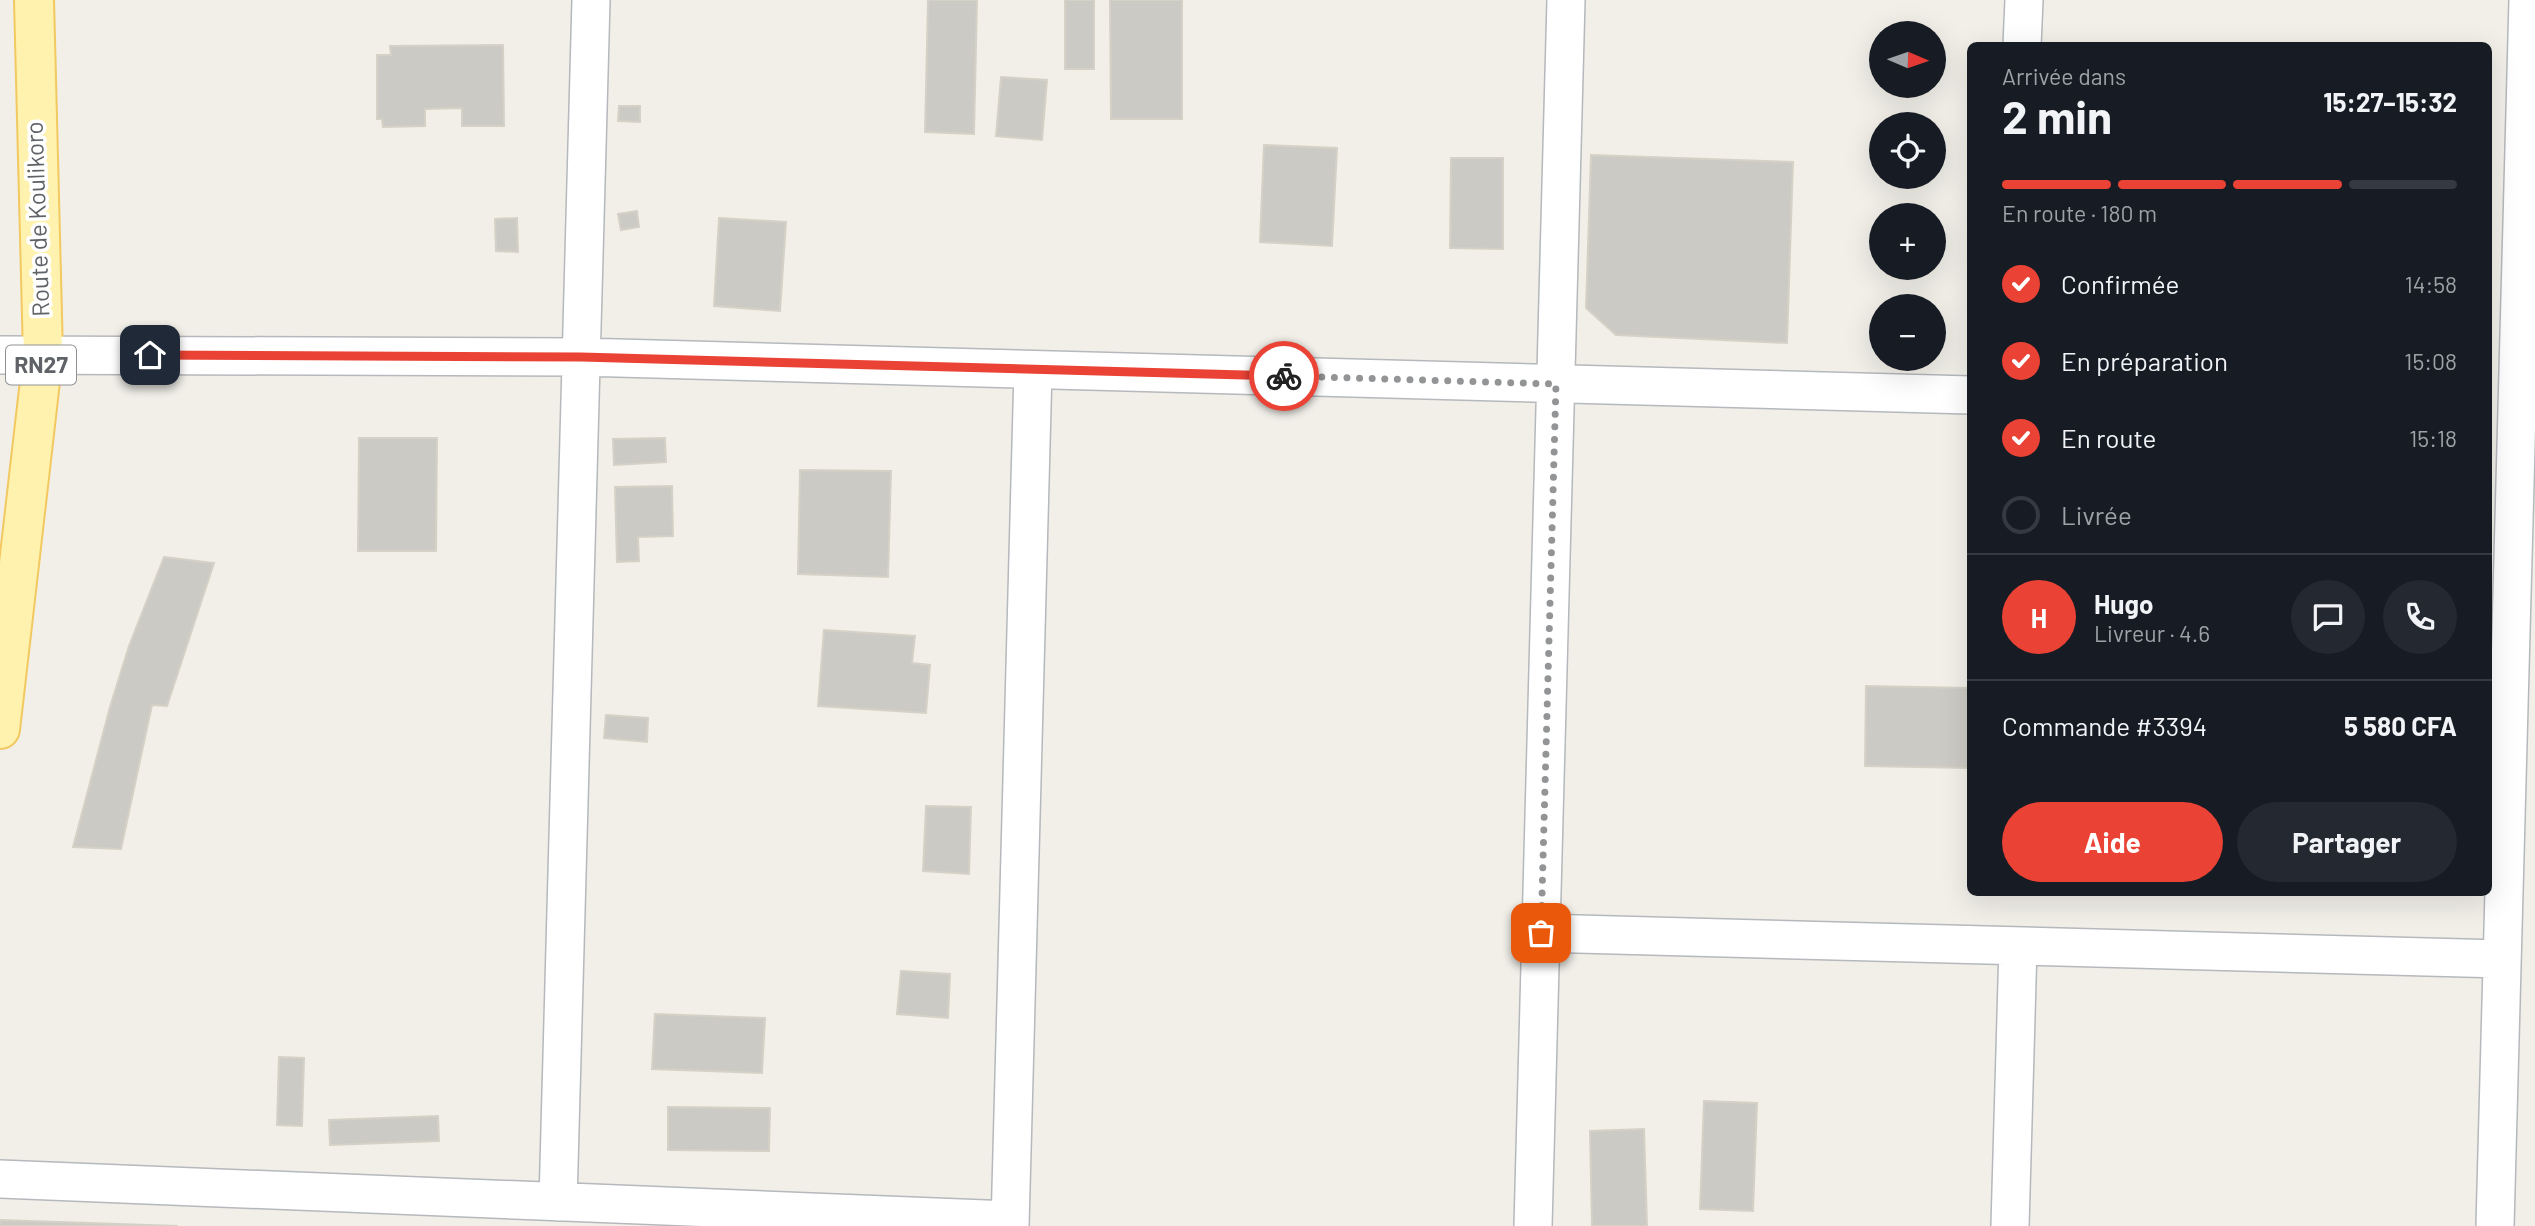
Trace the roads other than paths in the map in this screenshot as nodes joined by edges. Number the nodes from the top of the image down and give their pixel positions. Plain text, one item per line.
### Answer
1 (34, 0) edge
2 (591, 0) edge
3 (1566, 0) edge
4 (2024, 0) edge
5 (2528, 0) edge
6 (2022, 42) edge
7 (0, 355) edge
8 (43, 355) junction
9 (581, 357) junction
10 (1033, 370) junction
11 (1556, 384) junction
12 (1967, 395) edge
13 (2514, 410) edge
14 (0, 729) edge
15 (1541, 933) junction
16 (2018, 946) junction
17 (2502, 959) junction
18 (0, 1179) edge
19 (558, 1202) junction
20 (1010, 1223) edge
21 (1533, 1226) edge
22 (2010, 1226) edge
23 (2495, 1226) edge

1 - 8 main road, Route de Koulikoro / RN27
2 - 9 street
3 - 11 street
4 - 6 street
5 - 13 street
7 - 8 street
8 - 9 street
8 - 14 main road, Route de Koulikoro / RN27
9 - 10 street
9 - 19 street
10 - 11 street
10 - 20 street
11 - 12 street
11 - 15 street
13 - 17 street
15 - 16 street
15 - 21 street
16 - 17 street
16 - 22 street
17 - 23 street
18 - 19 street
19 - 20 street

